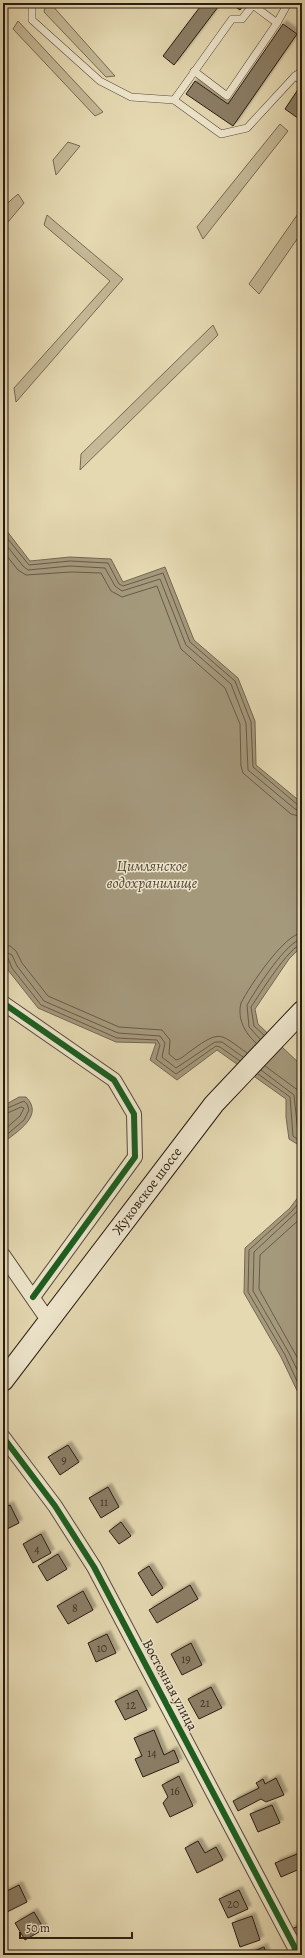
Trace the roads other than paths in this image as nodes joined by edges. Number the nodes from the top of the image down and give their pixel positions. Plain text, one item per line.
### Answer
1 (32, 3) edge
2 (288, 3) edge
3 (296, 3) edge
4 (302, 7) edge
5 (277, 23) junction
6 (194, 71) junction
7 (302, 71) edge
8 (299, 79) edge
9 (174, 100) junction
10 (3, 1003) edge
11 (302, 1011) edge
12 (3, 1255) edge
13 (33, 1297) junction
14 (48, 1320) junction
15 (3, 1381) edge
16 (3, 1437) edge
17 (297, 1955) edge

1 - 9 lane
2 - 5 lane
3 - 4 lane
5 - 6 lane
5 - 6 lane
6 - 9 lane
7 - 8 lane
8 - 9 lane
10 - 13 street
11 - 14 main road, Жуковское шоссе
12 - 13 street
13 - 14 street
14 - 15 main road, Жуковское шоссе
16 - 17 street, Восточная улица

